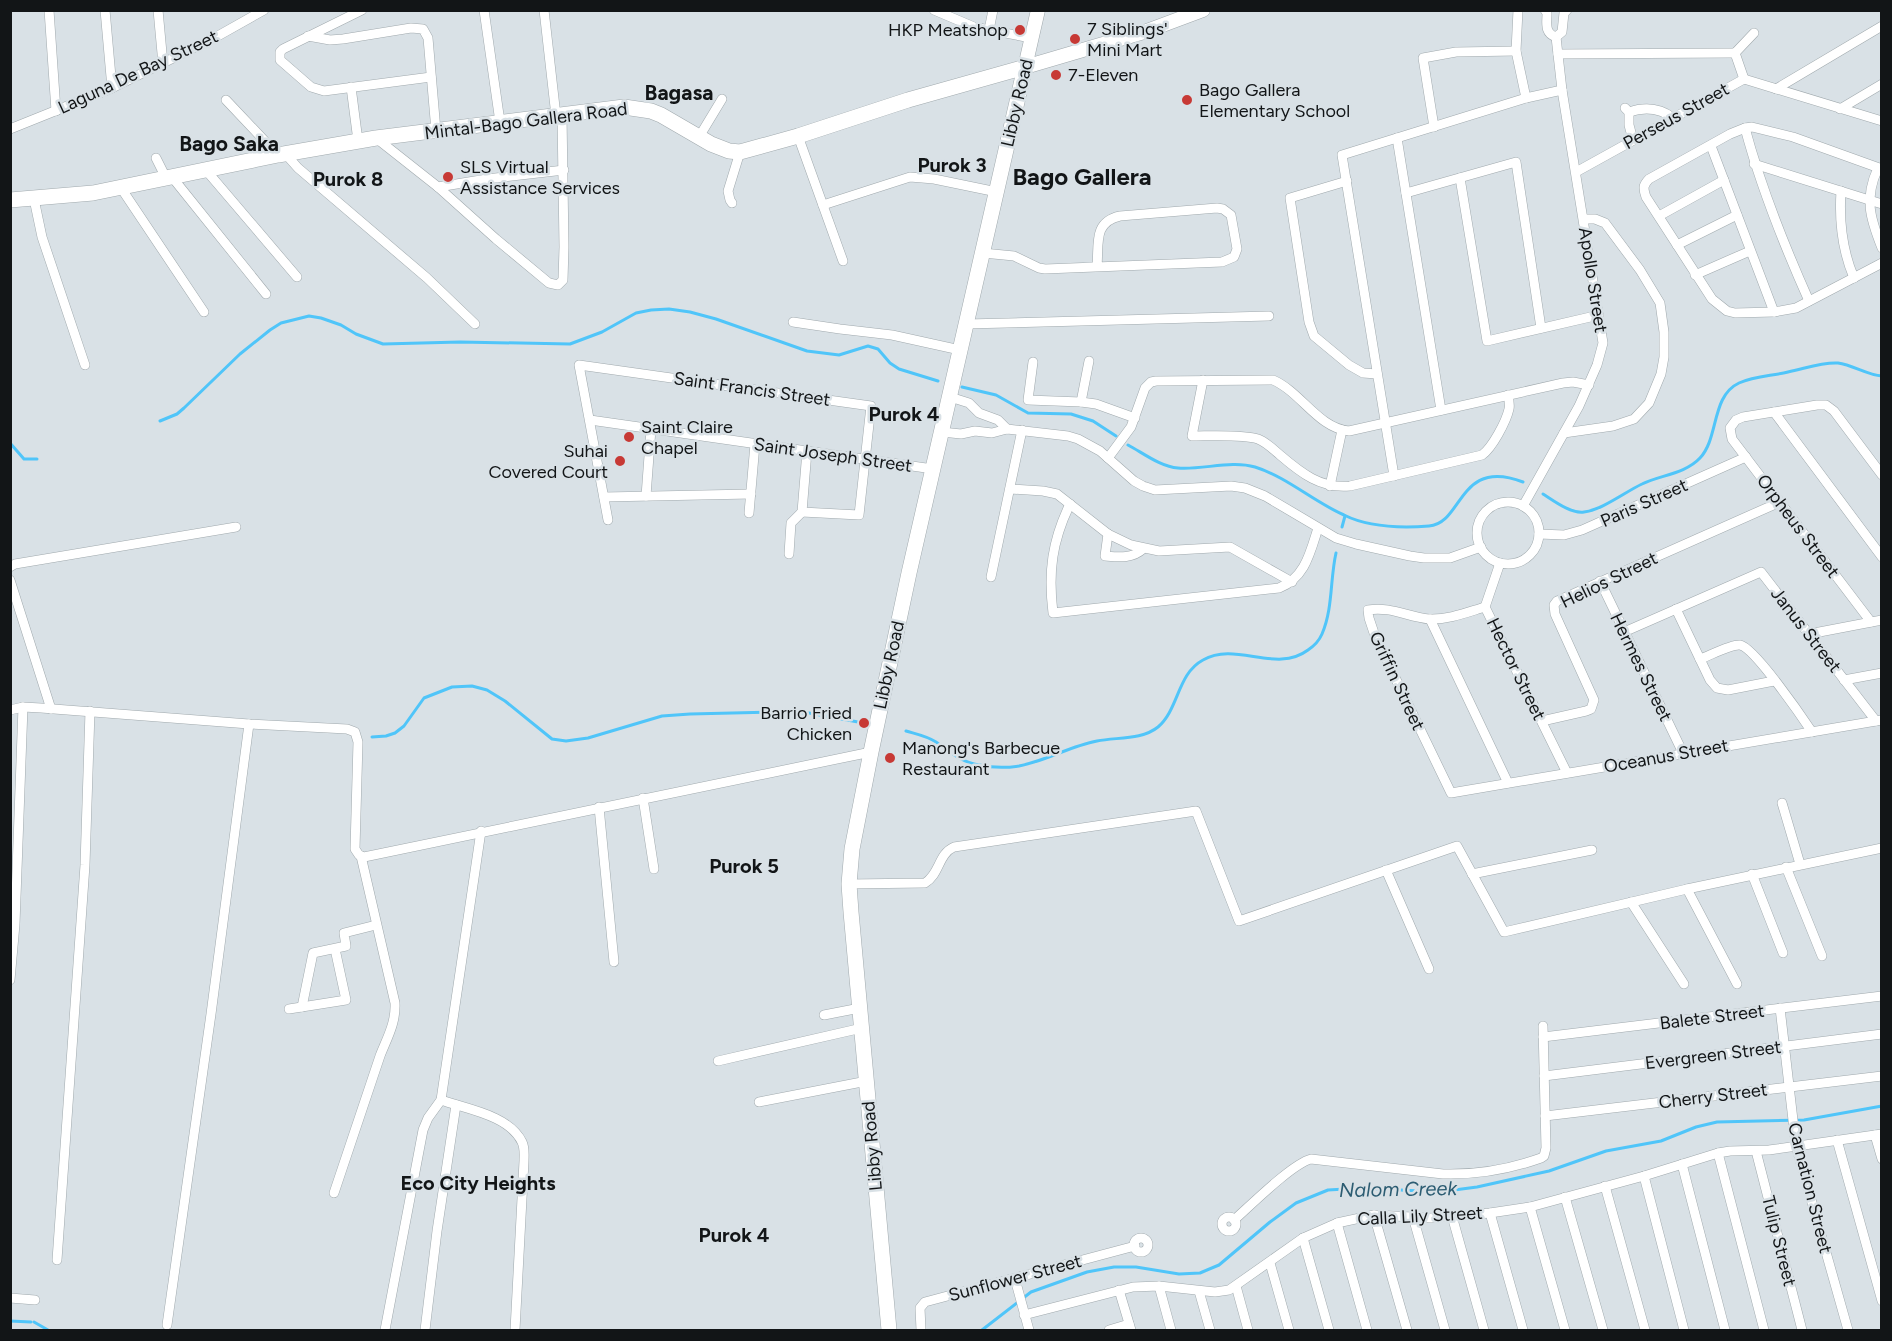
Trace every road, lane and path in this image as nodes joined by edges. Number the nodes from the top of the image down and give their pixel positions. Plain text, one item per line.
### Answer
1 (49, 10) edge
2 (105, 10) edge
3 (158, 10) edge
4 (264, 10) edge
5 (362, 10) edge
6 (484, 10) edge
7 (544, 10) edge
8 (934, 10) edge
9 (993, 10) edge
10 (1038, 10) edge
11 (1203, 10) edge
12 (1518, 10) edge
13 (1546, 12) edge
14 (1565, 12) edge
15 (1881, 26) edge
16 (989, 30) junction
17 (1754, 33) dead end
18 (308, 36) junction
19 (1556, 37) junction
20 (1031, 39) junction
21 (1516, 51) junction
22 (1735, 53) junction
23 (1558, 54) junction
24 (163, 64) junction
25 (1025, 67) junction
26 (431, 77) junction
27 (1743, 79) junction
28 (1881, 84) edge
29 (351, 87) junction
30 (112, 88) junction
31 (1776, 89) junction
32 (1562, 90) junction
33 (1526, 98) junction
34 (722, 99) dead end
35 (226, 100) dead end
36 (1840, 109) junction
37 (56, 111) junction
38 (559, 115) junction
39 (1673, 118) junction
40 (1881, 121) edge
41 (500, 122) junction
42 (1434, 126) junction
43 (1744, 128) junction
44 (10, 129) edge
45 (436, 131) junction
46 (798, 136) junction
47 (699, 137) junction
48 (376, 138) junction
49 (1397, 138) junction
50 (1633, 140) junction
51 (358, 141) junction
52 (1711, 146) junction
53 (740, 152) junction
54 (283, 154) junction
55 (156, 158) dead end
56 (1754, 164) junction
57 (205, 169) junction
58 (1880, 169) edge
59 (564, 170) junction
60 (1576, 172) junction
61 (169, 177) junction
62 (1460, 178) junction
63 (1724, 180) junction
64 (1347, 181) junction
65 (438, 187) junction
66 (121, 188) junction
67 (1841, 191) junction
68 (997, 192) junction
69 (1406, 193) junction
70 (34, 199) junction
71 (10, 200) edge
72 (1869, 200) junction
73 (732, 203) dead end
74 (1881, 204) edge
75 (823, 205) junction
76 (1737, 214) junction
77 (1659, 216) junction
78 (1584, 219) junction
79 (1677, 245) junction
80 (1881, 248) edge
81 (1750, 251) junction
82 (983, 252) junction
83 (843, 261) dead end
84 (1881, 263) edge
85 (1097, 267) junction
86 (1695, 275) junction
87 (297, 278) dead end
88 (1854, 278) junction
89 (266, 294) dead end
90 (1809, 302) junction
91 (204, 312) dead end
92 (1774, 312) junction
93 (1599, 315) junction
94 (1269, 316) dead end
95 (793, 321) dead end
96 (475, 324) dead end
97 (966, 324) junction
98 (1540, 328) junction
99 (960, 350) junction
100 (1089, 361) dead end
101 (1033, 362) dead end
102 (86, 365) dead end
103 (1377, 374) junction
104 (1203, 380) junction
105 (1589, 385) junction
106 (1508, 395) junction
107 (950, 397) junction
108 (1081, 402) junction
109 (1441, 410) junction
110 (1773, 412) junction
111 (979, 413) junction
112 (1136, 418) junction
113 (590, 420) junction
114 (1385, 423) junction
115 (651, 429) junction
116 (1007, 429) junction
117 (975, 430) junction
118 (1022, 430) junction
119 (1342, 430) junction
120 (942, 432) junction
121 (1564, 433) junction
122 (755, 444) junction
123 (807, 451) junction
124 (1108, 458) junction
125 (1746, 458) junction
126 (865, 459) junction
127 (933, 469) junction
128 (1881, 475) edge
129 (1394, 476) junction
130 (1330, 486) junction
131 (1010, 489) junction
132 (751, 494) junction
133 (646, 496) junction
134 (604, 497) junction
135 (1780, 502) junction
136 (1070, 504) junction
137 (1523, 506) junction
138 (802, 512) junction
139 (749, 513) dead end
140 (608, 520) dead end
141 (236, 527) dead end
142 (1318, 528) junction
143 (1108, 534) junction
144 (1539, 534) junction
145 (1481, 547) junction
146 (1143, 549) junction
147 (789, 554) dead end
148 (1881, 557) edge
149 (1500, 563) junction
150 (10, 567) edge
151 (991, 577) dead end
152 (10, 580) edge
153 (1600, 581) junction
154 (1292, 582) junction
155 (1485, 607) junction
156 (1676, 609) junction
157 (1430, 619) junction
158 (1881, 620) edge
159 (1871, 622) junction
160 (1624, 632) junction
161 (1809, 634) junction
162 (1700, 659) junction
163 (1881, 673) edge
164 (1844, 680) junction
165 (1774, 681) junction
166 (23, 707) junction
167 (51, 709) junction
168 (10, 710) edge
169 (90, 711) junction
170 (1542, 721) junction
171 (1879, 721) edge
172 (249, 724) junction
173 (1812, 732) junction
174 (871, 752) junction
175 (1683, 753) junction
176 (1567, 773) junction
177 (1508, 783) junction
178 (1451, 793) joint
179 (643, 798) junction
180 (1782, 803) dead end
181 (599, 807) junction
182 (481, 831) junction
183 (1881, 848) edge
184 (1592, 850) dead end
185 (361, 856) junction
186 (1800, 864) junction
187 (1786, 867) junction
188 (654, 869) dead end
189 (1386, 870) junction
190 (1472, 874) junction
191 (1752, 874) junction
192 (849, 884) junction
193 (1687, 889) junction
194 (1631, 902) junction
195 (376, 925) junction
196 (334, 949) junction
197 (1783, 953) dead end
198 (1822, 957) dead end
199 (614, 962) dead end
200 (1429, 969) dead end
201 (10, 980) edge
202 (1684, 984) dead end
203 (1737, 984) dead end
204 (1881, 996) edge
205 (303, 1006) junction
206 (860, 1008) junction
207 (1780, 1008) junction
208 (289, 1009) dead end
209 (824, 1015) dead end
210 (1543, 1026) dead end
211 (862, 1028) junction
212 (1881, 1034) edge
213 (1543, 1037) junction
214 (1784, 1046) junction
215 (718, 1061) dead end
216 (1544, 1076) junction
217 (1881, 1076) edge
218 (867, 1081) junction
219 (1789, 1087) junction
220 (441, 1100) junction
221 (759, 1102) dead end
222 (456, 1105) junction
223 (1545, 1116) junction
224 (1878, 1135) edge
225 (1837, 1140) junction
226 (1796, 1146) junction
227 (1756, 1150) junction
228 (1718, 1153) junction
229 (1881, 1159) edge
230 (1682, 1164) junction
231 (1644, 1176) junction
232 (1605, 1186) junction
233 (334, 1193) dead end
234 (1565, 1197) junction
235 (1530, 1207) junction
236 (1490, 1213) junction
237 (1374, 1215) junction
238 (1452, 1216) junction
239 (1413, 1217) junction
240 (1234, 1220) dead end
241 (1337, 1223) junction
242 (1303, 1238) junction
243 (1135, 1246) dead end
244 (57, 1260) dead end
245 (1269, 1263) junction
246 (1015, 1278) junction
247 (1159, 1286) junction
248 (1236, 1286) junction
249 (1119, 1290) junction
250 (1199, 1291) junction
251 (10, 1298) edge
252 (35, 1300) dead end
253 (1881, 1301) edge
254 (1024, 1315) junction
255 (167, 1325) dead end
256 (1130, 1327) edge
257 (385, 1330) edge
258 (425, 1330) edge
259 (515, 1330) edge
260 (889, 1330) edge
261 (921, 1330) edge
262 (1029, 1330) edge
263 (1109, 1330) edge
264 (1171, 1330) edge
265 (1210, 1330) edge
266 (1248, 1330) edge
267 (1288, 1330) edge
268 (1329, 1330) edge
269 (1367, 1330) edge
270 (1407, 1330) edge
271 (1445, 1330) edge
272 (1484, 1330) edge
273 (1523, 1330) edge
274 (1565, 1330) edge
275 (1603, 1330) edge
276 (1645, 1330) edge
277 (1684, 1330) edge
278 (1725, 1330) edge
279 (1764, 1330) edge
280 (1802, 1330) edge
281 (1848, 1330) edge

1 - 37 street
2 - 30 street
3 - 24 street
4 - 24 street, Laguna De Bay Street
5 - 18 street
6 - 41 street
7 - 38 street
8 - 16 street
9 - 16 street
10 - 20 main road, Libby Road
11 - 25 main road
12 - 21 street
13 - 14 street
13 - 19 street, Apollo Street
14 - 19 street, Apollo Street
15 - 31 street
16 - 20 street
17 - 22 street
18 - 26 street
18 - 29 street
19 - 23 street, Apollo Street
20 - 25 main road, Libby Road
21 - 33 street
21 - 42 street
22 - 23 street
22 - 27 street
23 - 32 street, Apollo Street
24 - 30 street, Laguna De Bay Street
25 - 46 main road
25 - 68 main road, Libby Road
26 - 29 street
26 - 45 street
27 - 31 street, Perseus Street
27 - 39 street, Perseus Street
28 - 36 street
29 - 51 street
30 - 37 street, Laguna De Bay Street
31 - 36 street, Perseus Street
32 - 33 street
32 - 60 street, Apollo Street
33 - 42 street
34 - 47 street
35 - 54 street
36 - 40 street, Perseus Street
37 - 44 street, Laguna De Bay Street
38 - 41 main road, Mintal-Bago Gallera Road
38 - 47 main road, Mintal-Bago Gallera Road
38 - 59 street
39 - 50 street, Perseus Street
39 - 50 street
41 - 45 main road, Mintal-Bago Gallera Road
42 - 49 street
43 - 52 street
43 - 56 street
43 - 58 street
45 - 48 main road, Mintal-Bago Gallera Road
46 - 53 main road
46 - 75 street
47 - 53 main road, Mintal-Bago Gallera Road
48 - 51 main road, Mintal-Bago Gallera Road
48 - 65 street
49 - 64 street
49 - 69 street
50 - 60 street, Perseus Street
51 - 54 main road, Mintal-Bago Gallera Road
52 - 63 street
52 - 77 street
53 - 73 street
54 - 57 main road, Mintal-Bago Gallera Road
54 - 96 street
55 - 61 street
56 - 67 street
56 - 90 street
57 - 61 main road, Mintal-Bago Gallera Road
57 - 87 street
58 - 72 street
59 - 65 street
59 - 65 street
60 - 78 street, Apollo Street
61 - 66 main road, Mintal-Bago Gallera Road
61 - 89 street
62 - 69 street
62 - 98 street
62 - 98 street
63 - 76 street
63 - 77 street
64 - 103 street
64 - 103 street
66 - 70 main road, Mintal-Bago Gallera Road
66 - 91 street
67 - 72 street
67 - 88 street
68 - 75 street
68 - 82 main road, Libby Road
69 - 109 street
70 - 71 main road, Mintal-Bago Gallera Road
70 - 102 street
72 - 74 street
72 - 80 street
75 - 83 street
76 - 79 street
76 - 81 street
77 - 79 street
78 - 93 street, Apollo Street
78 - 121 street
79 - 86 street
81 - 86 street
81 - 92 street
82 - 85 street
82 - 97 main road, Libby Road
84 - 88 street
85 - 85 street
86 - 92 street
88 - 90 street
90 - 92 street
93 - 98 street
93 - 105 street, Apollo Street
94 - 97 street
95 - 99 street
97 - 99 main road, Libby Road
99 - 107 main road, Libby Road
100 - 108 street
101 - 108 street
103 - 114 street
104 - 112 street
104 - 119 street
104 - 130 street
105 - 106 street
105 - 121 street, Apollo Street
106 - 109 street
106 - 129 street
107 - 111 street
107 - 120 main road, Libby Road
108 - 112 street
109 - 114 street
110 - 125 street, Orpheus Street
110 - 128 street
110 - 148 street
111 - 116 street
111 - 117 street
112 - 124 street
113 - 115 street, Saint Joseph Street
113 - 126 street, Saint Francis Street
113 - 134 street
114 - 119 street
114 - 129 street
115 - 122 street, Saint Joseph Street
115 - 133 street
116 - 117 street
116 - 118 street
117 - 120 street
118 - 124 street
118 - 131 street
119 - 130 street
120 - 127 main road, Libby Road
121 - 137 street, Apollo Street
122 - 123 street, Saint Joseph Street
122 - 132 street
123 - 126 street, Saint Joseph Street
123 - 138 street
124 - 142 street
125 - 135 street, Orpheus Street
125 - 144 street, Paris Street
126 - 127 street, Saint Joseph Street
126 - 138 street
127 - 174 main road, Libby Road
129 - 130 street
131 - 136 street
131 - 151 street
132 - 133 street
132 - 139 street
133 - 134 street
134 - 140 street
135 - 153 street, Helios Street
135 - 159 street, Orpheus Street
136 - 143 street
136 - 154 street
137 - 144 street
137 - 145 street
138 - 147 street
141 - 150 street
142 - 145 street
142 - 154 street
143 - 146 street
143 - 146 street
144 - 149 street
145 - 149 street
146 - 154 street
149 - 155 street, Hector Street
152 - 167 street
153 - 160 street, Hermes Street
153 - 170 street, Helios Street
155 - 157 street, Griffin Street
155 - 170 street, Hector Street
156 - 160 street, Janus Street
156 - 161 street, Janus Street
156 - 162 street
157 - 177 street
157 - 178 street, Griffin Street
158 - 159 street
159 - 161 street
160 - 175 street, Hermes Street
161 - 164 street, Janus Street
162 - 165 street
162 - 165 street
163 - 164 street
164 - 171 street, Janus Street
165 - 173 street
166 - 167 street
166 - 168 street
166 - 201 street
167 - 169 street
169 - 172 street
169 - 244 street
170 - 176 street, Hector Street
171 - 173 street, Oceanus Street
172 - 185 street
172 - 255 street
173 - 175 street, Oceanus Street
174 - 179 street
174 - 192 main road, Libby Road
175 - 176 street, Oceanus Street
176 - 177 street, Oceanus Street
177 - 178 street, Oceanus Street
179 - 181 street
179 - 188 street
180 - 186 street
181 - 182 street
181 - 199 street
182 - 185 street
182 - 220 street
183 - 186 street
184 - 190 street
185 - 195 street
186 - 187 street
187 - 191 street
187 - 198 street
189 - 190 street
189 - 192 street
189 - 200 street
190 - 194 street
191 - 193 street
191 - 197 street
192 - 206 main road, Libby Road
193 - 194 street
193 - 203 street
194 - 202 street
195 - 196 street
195 - 233 street
196 - 205 street
196 - 205 street
204 - 207 street, Balete Street
205 - 208 street
206 - 209 street
206 - 211 main road, Libby Road
207 - 213 street, Balete Street
207 - 214 street, Carnation Street
210 - 213 street
211 - 215 street
211 - 218 main road, Libby Road
212 - 214 street, Evergreen Street
213 - 216 street
214 - 216 street, Evergreen Street
214 - 219 street, Carnation Street
216 - 223 street
217 - 219 street, Cherry Street
218 - 221 street
218 - 260 main road, Libby Road
219 - 223 street, Cherry Street
219 - 226 street, Carnation Street
220 - 222 street
220 - 257 street
222 - 258 street
222 - 259 street
223 - 240 street
224 - 225 street, Calla Lily Street
224 - 229 street
225 - 226 street, Calla Lily Street
225 - 253 street
226 - 227 street, Calla Lily Street
226 - 281 street, Carnation Street
227 - 228 street, Calla Lily Street
227 - 280 street, Tulip Street
228 - 230 street, Calla Lily Street
228 - 279 street
230 - 231 street, Calla Lily Street
230 - 278 street
231 - 232 street, Calla Lily Street
231 - 277 street
232 - 234 street, Calla Lily Street
232 - 276 street
234 - 235 street, Calla Lily Street
234 - 275 street
235 - 236 street, Calla Lily Street
235 - 274 street
236 - 238 street, Calla Lily Street
236 - 273 street
237 - 239 street, Calla Lily Street
237 - 241 street, Calla Lily Street
237 - 270 street
238 - 239 street, Calla Lily Street
238 - 272 street
239 - 271 street
241 - 242 street, Calla Lily Street
241 - 269 street
242 - 245 street, Calla Lily Street
242 - 268 street
243 - 246 street, Sunflower Street
245 - 248 street, Calla Lily Street
245 - 267 street
246 - 254 street
246 - 261 street, Sunflower Street
247 - 249 street, Calla Lily Street
247 - 250 street, Calla Lily Street
247 - 264 street
248 - 250 street, Calla Lily Street
248 - 266 street
249 - 254 street, Calla Lily Street
249 - 256 street
250 - 265 street
251 - 252 street
254 - 262 street
256 - 263 street

